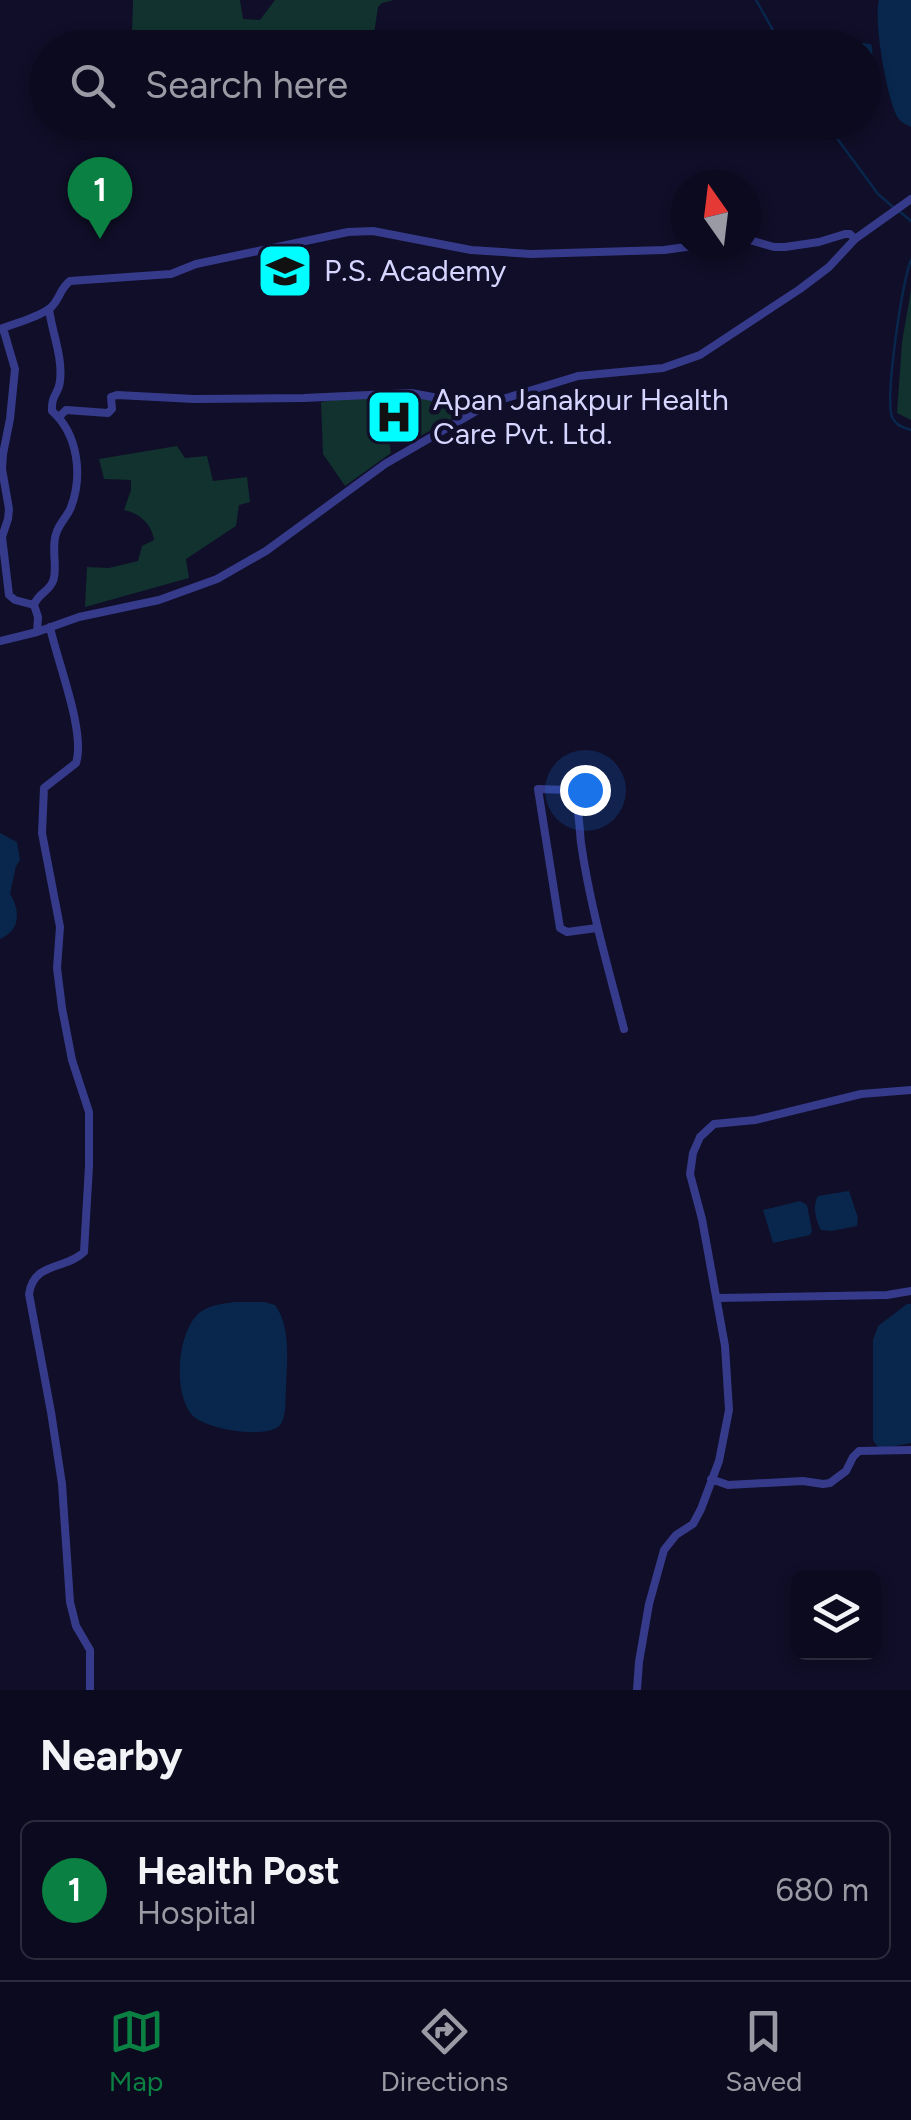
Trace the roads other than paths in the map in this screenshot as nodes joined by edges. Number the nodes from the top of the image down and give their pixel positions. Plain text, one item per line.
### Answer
1 (908, 201) edge
2 (856, 239) junction
3 (761, 243) edge
4 (671, 248) edge
5 (49, 309) junction
6 (1, 329) edge
7 (4, 347) edge
8 (490, 403) junction
9 (59, 416) junction
10 (1, 537) edge
11 (34, 605) junction
12 (50, 627) junction
13 (37, 632) junction
14 (0, 641) edge
15 (597, 928) junction
16 (624, 1029) dead end
17 (911, 1090) edge
18 (911, 1291) edge
19 (717, 1298) junction
20 (911, 1450) edge
21 (712, 1479) junction
22 (90, 1690) edge
23 (637, 1690) edge

1 - 2 street
2 - 3 street
2 - 8 street
4 - 5 street
5 - 6 street
5 - 9 street
6 - 7 street
7 - 10 street
8 - 9 street
8 - 12 street
9 - 11 street
10 - 11 street
11 - 13 street
12 - 13 street
12 - 22 street
13 - 14 street
15 - 15 street
15 - 16 street
17 - 19 street
18 - 19 street
19 - 21 street
20 - 21 street
21 - 23 street

